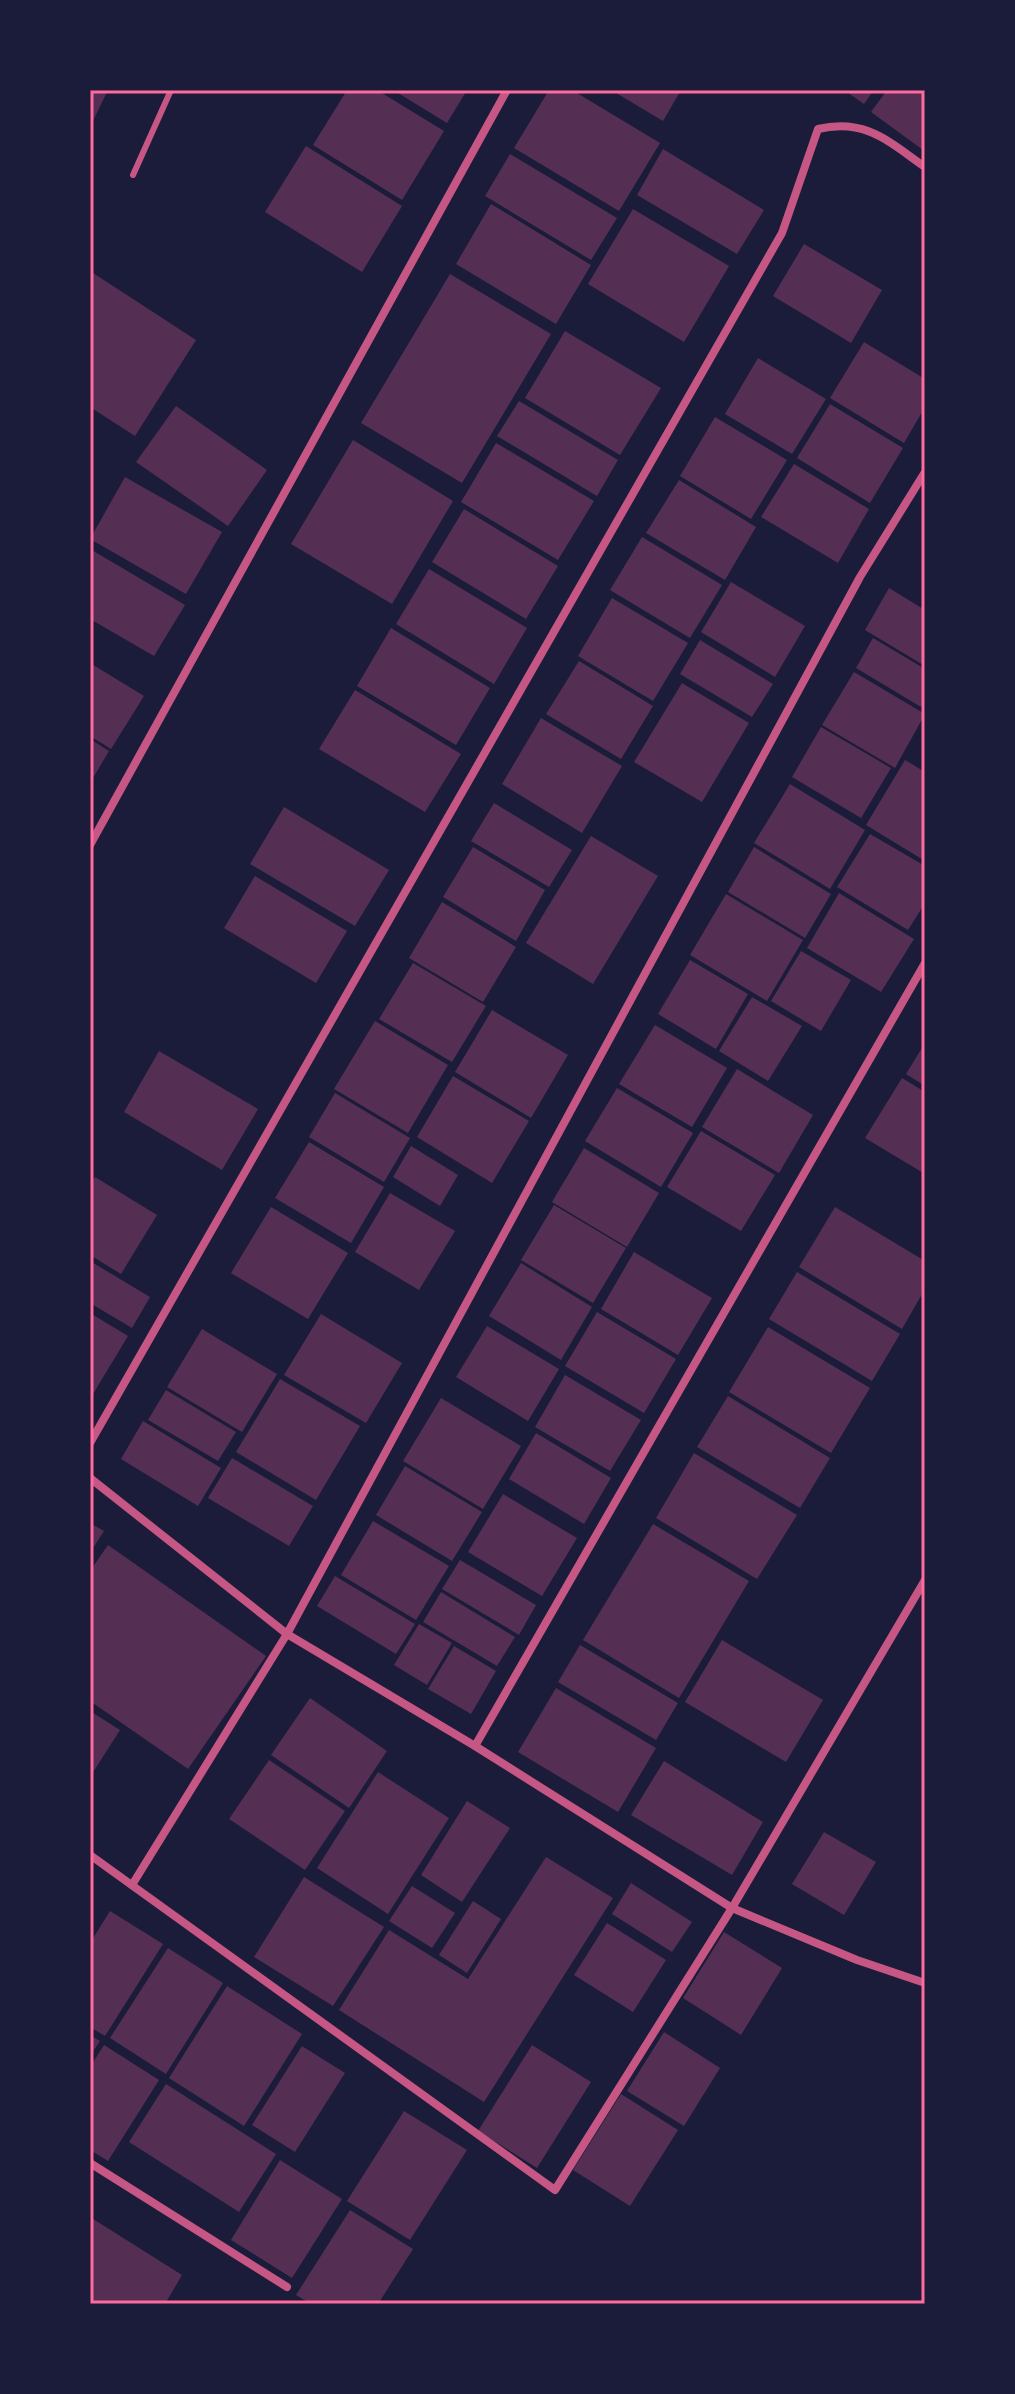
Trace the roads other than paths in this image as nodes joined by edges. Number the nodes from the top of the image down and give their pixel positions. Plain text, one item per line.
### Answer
1 (171, 90) edge
2 (507, 90) edge
3 (925, 167) edge
4 (133, 175) dead end
5 (925, 472) edge
6 (90, 845) edge
7 (925, 963) edge
8 (90, 1443) edge
9 (90, 1478) edge
10 (925, 1580) edge
11 (287, 1634) junction
12 (475, 1746) junction
13 (90, 1855) edge
14 (132, 1885) junction
15 (732, 1908) junction
16 (925, 1983) edge
17 (90, 2163) edge
18 (287, 2287) dead end

1 - 4 lane
2 - 6 street
3 - 8 street
5 - 11 street
7 - 12 street
9 - 11 street
10 - 15 street
11 - 12 street
11 - 14 street
12 - 15 street
13 - 14 street
14 - 15 street
15 - 16 street
17 - 18 street

